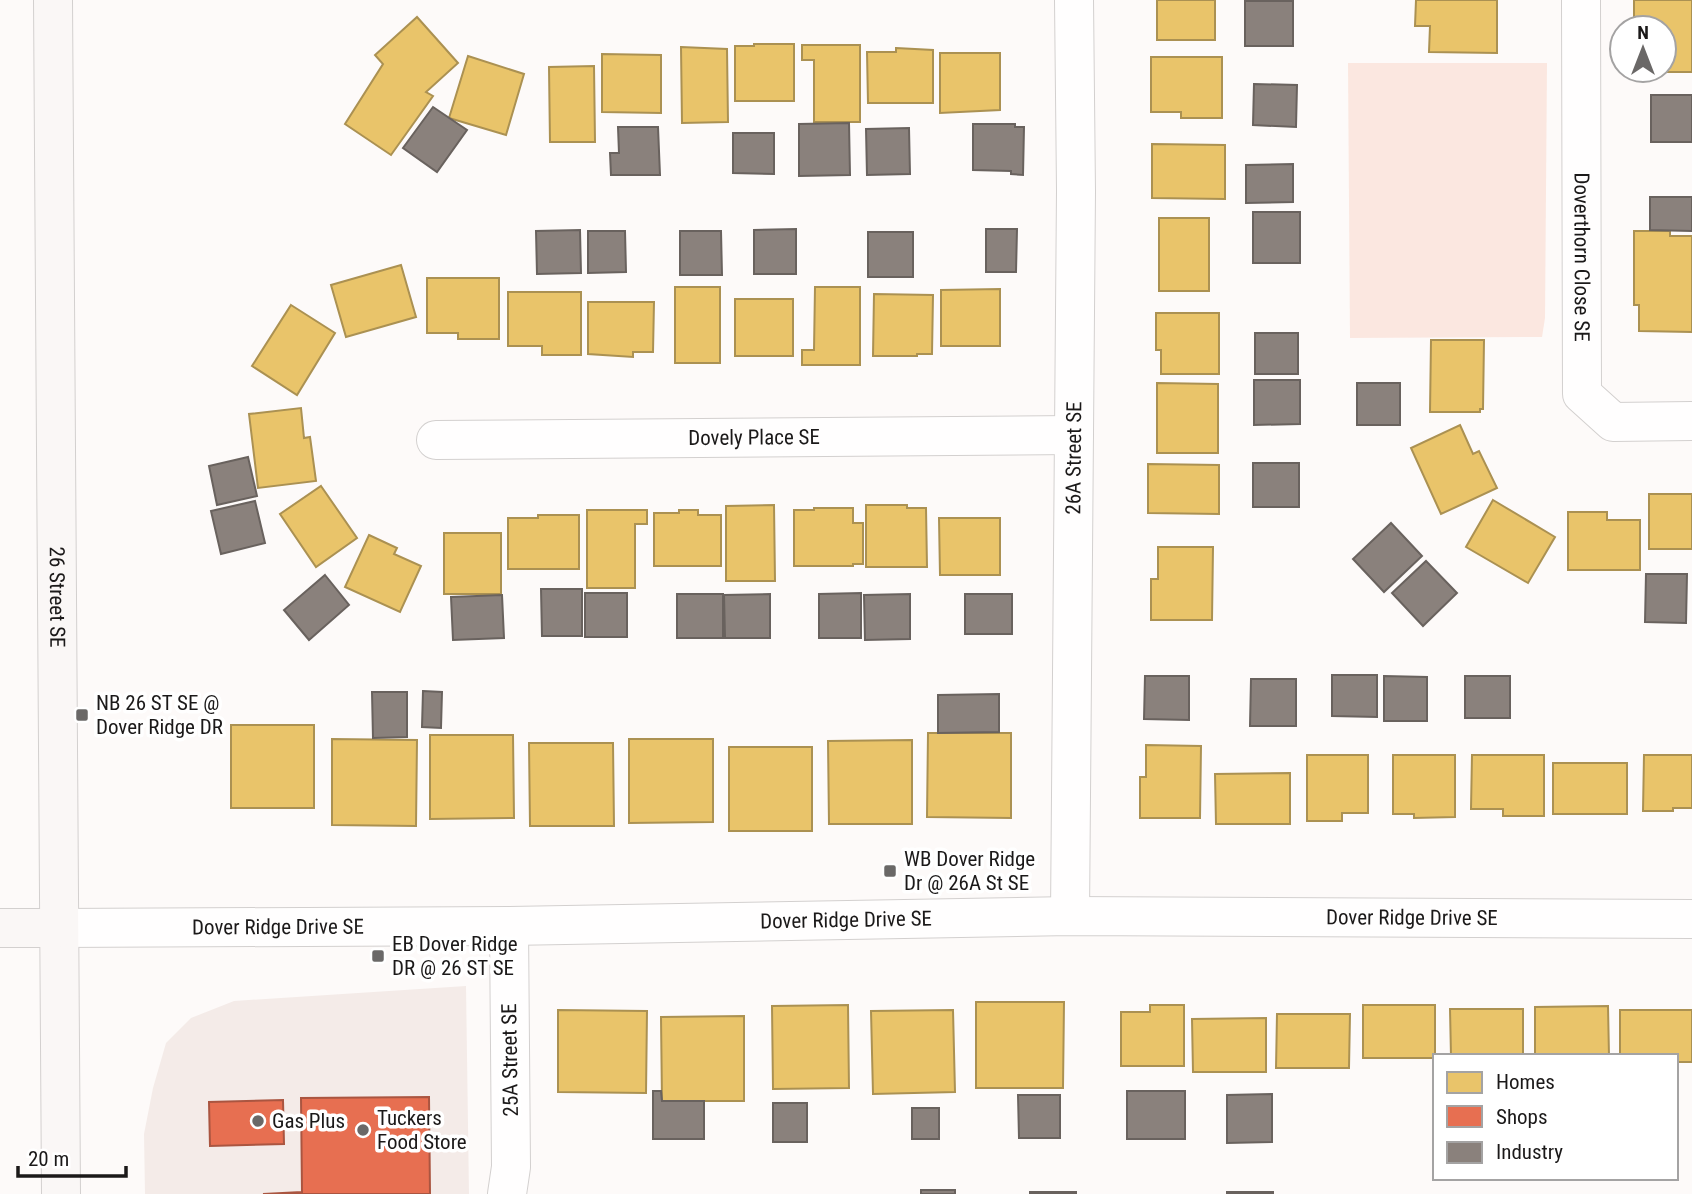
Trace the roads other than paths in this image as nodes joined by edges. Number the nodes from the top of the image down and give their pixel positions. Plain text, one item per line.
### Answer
1 (53, 0) edge
2 (1074, 0) edge
3 (1581, 0) edge
4 (1692, 421) edge
5 (1074, 435) junction
6 (436, 440) dead end
7 (1070, 916) junction
8 (1692, 919) edge
9 (509, 926) junction
10 (0, 928) edge
11 (58, 928) junction
12 (61, 1194) edge
13 (507, 1194) edge

1 - 11 street, 26 Street SE
2 - 5 street, 26A Street SE
3 - 4 street, Doverthorn Close SE
5 - 6 street, Dovely Place SE
5 - 7 street, 26A Street SE
7 - 8 street, Dover Ridge Drive SE
7 - 9 street, Dover Ridge Drive SE
9 - 11 street, Dover Ridge Drive SE
9 - 13 street, 25A Street SE
10 - 11 street, Dover Ridge Drive SE
11 - 12 street, 26 Street SE

